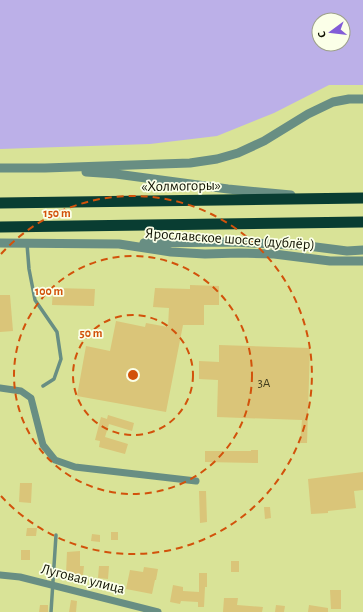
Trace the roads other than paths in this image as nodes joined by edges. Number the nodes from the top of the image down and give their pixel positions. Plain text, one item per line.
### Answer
1 (363, 99) edge
2 (0, 168) edge
3 (45, 168) junction
4 (327, 198) junction
5 (363, 198) edge
6 (0, 203) edge
7 (363, 222) edge
8 (0, 227) edge
9 (0, 243) edge
10 (27, 243) junction
11 (119, 244) junction
12 (363, 250) edge
13 (363, 261) edge
14 (43, 386) dead end
15 (0, 388) edge
16 (196, 481) dead end
17 (56, 535) dead end
18 (0, 575) edge
19 (52, 585) junction
20 (51, 612) edge
21 (158, 612) edge

1 - 3 street
2 - 3 street
3 - 4 street
4 - 5 highway, «Холмогоры»
4 - 6 highway, «Холмогоры»
7 - 8 highway
9 - 10 street, Ярославское шоссе (дублёр)
10 - 11 street, Ярославское шоссе (дублёр)
10 - 14 lane
11 - 12 street
11 - 13 street, Ярославское шоссе (дублёр)
15 - 16 street
17 - 19 lane
18 - 19 street, Луговая улица
19 - 20 lane
19 - 21 street, Луговая улица

